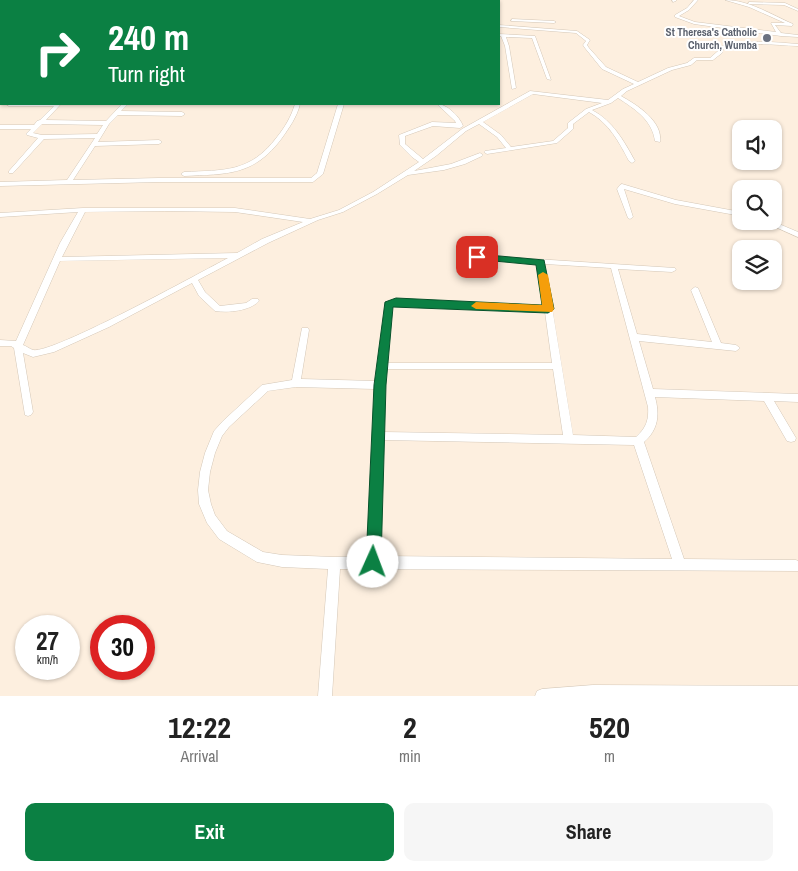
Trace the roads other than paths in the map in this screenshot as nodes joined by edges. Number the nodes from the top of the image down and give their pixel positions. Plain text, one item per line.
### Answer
1 (696, 0) edge
2 (727, 0) edge
3 (780, 0) edge
4 (791, 1) dead end
5 (741, 3) junction
6 (798, 10) edge
7 (508, 20) dead end
8 (554, 22) dead end
9 (791, 23) junction
10 (798, 23) edge
11 (500, 26) edge
12 (501, 35) edge
13 (780, 35) junction
14 (796, 37) edge
15 (798, 45) edge
16 (549, 79) dead end
17 (639, 84) junction
18 (514, 88) dead end
19 (618, 96) junction
20 (500, 101) edge
21 (609, 102) junction
22 (58, 105) edge
23 (123, 105) edge
24 (297, 105) edge
25 (341, 105) edge
26 (440, 105) edge
27 (508, 105) junction
28 (588, 110) junction
29 (116, 113) junction
30 (182, 114) dead end
31 (39, 122) junction
32 (107, 122) junction
33 (480, 122) junction
34 (458, 125) junction
35 (0, 127) edge
36 (34, 127) junction
37 (464, 130) junction
38 (99, 136) junction
39 (42, 137) junction
40 (658, 141) dead end
41 (158, 142) dead end
42 (94, 144) junction
43 (509, 148) junction
44 (487, 152) dead end
45 (480, 154) dead end
46 (632, 161) dead end
47 (423, 162) junction
48 (11, 172) dead end
49 (406, 174) junction
50 (159, 180) junction
51 (69, 182) junction
52 (0, 184) edge
53 (83, 210) junction
54 (732, 212) edge
55 (0, 215) edge
56 (630, 217) dead end
57 (312, 221) junction
58 (782, 228) edge
59 (798, 234) edge
60 (239, 255) junction
61 (477, 257) dead end
62 (58, 258) junction
63 (541, 262) junction
64 (614, 267) junction
65 (672, 270) dead end
66 (194, 280) junction
67 (695, 290) dead end
68 (255, 301) dead end
69 (548, 309) junction
70 (305, 330) dead end
71 (634, 337) junction
72 (0, 343) edge
73 (18, 346) junction
74 (718, 346) junction
75 (736, 348) dead end
76 (381, 366) junction
77 (557, 366) junction
78 (296, 383) junction
79 (380, 385) junction
80 (650, 394) junction
81 (766, 396) junction
82 (798, 398) edge
83 (28, 412) dead end
84 (378, 436) junction
85 (791, 438) dead end
86 (570, 439) junction
87 (638, 441) junction
88 (334, 562) junction
89 (373, 562) junction
90 (680, 564) junction
91 (796, 566) dead end
92 (798, 693) edge
93 (325, 696) edge
94 (542, 696) edge

1 - 13 street
2 - 5 street
3 - 4 street
5 - 6 street
5 - 9 street
7 - 8 street
9 - 10 street
9 - 13 street
11 - 17 street
12 - 16 street
12 - 18 street
13 - 14 street
15 - 17 street
17 - 19 street
19 - 21 street
19 - 40 street
20 - 27 street
21 - 27 street
21 - 28 street
22 - 31 street
23 - 29 street
24 - 50 street
25 - 50 street
26 - 34 street
27 - 33 street
28 - 43 street
28 - 46 street
29 - 30 street
29 - 32 street
31 - 32 street
31 - 36 street
32 - 38 street
33 - 37 street
33 - 43 street
34 - 37 street
34 - 47 street
35 - 36 street
36 - 39 street
37 - 47 street
38 - 39 street
38 - 42 street
39 - 48 street
41 - 42 street
42 - 51 street
43 - 44 street
45 - 49 street
47 - 49 street
49 - 57 street
50 - 51 street
51 - 52 street
53 - 55 street
53 - 57 street
53 - 62 street
54 - 56 street
57 - 60 street
58 - 59 street
60 - 62 street
60 - 66 street
61 - 63 street
62 - 73 street
63 - 64 street
63 - 69 street
64 - 65 street
64 - 71 street
66 - 68 street
66 - 73 street
67 - 74 street
69 - 76 street
69 - 77 street
70 - 78 street
71 - 74 street
71 - 80 street
72 - 73 street
73 - 83 street
74 - 75 street
76 - 77 street
76 - 79 street
77 - 86 street
78 - 79 street
78 - 88 street
79 - 84 street
80 - 81 street
80 - 87 street
81 - 82 street
81 - 85 street
84 - 86 street
84 - 89 street
86 - 87 street
87 - 90 street
88 - 89 street
88 - 93 street
89 - 90 street
90 - 91 street
92 - 94 street

